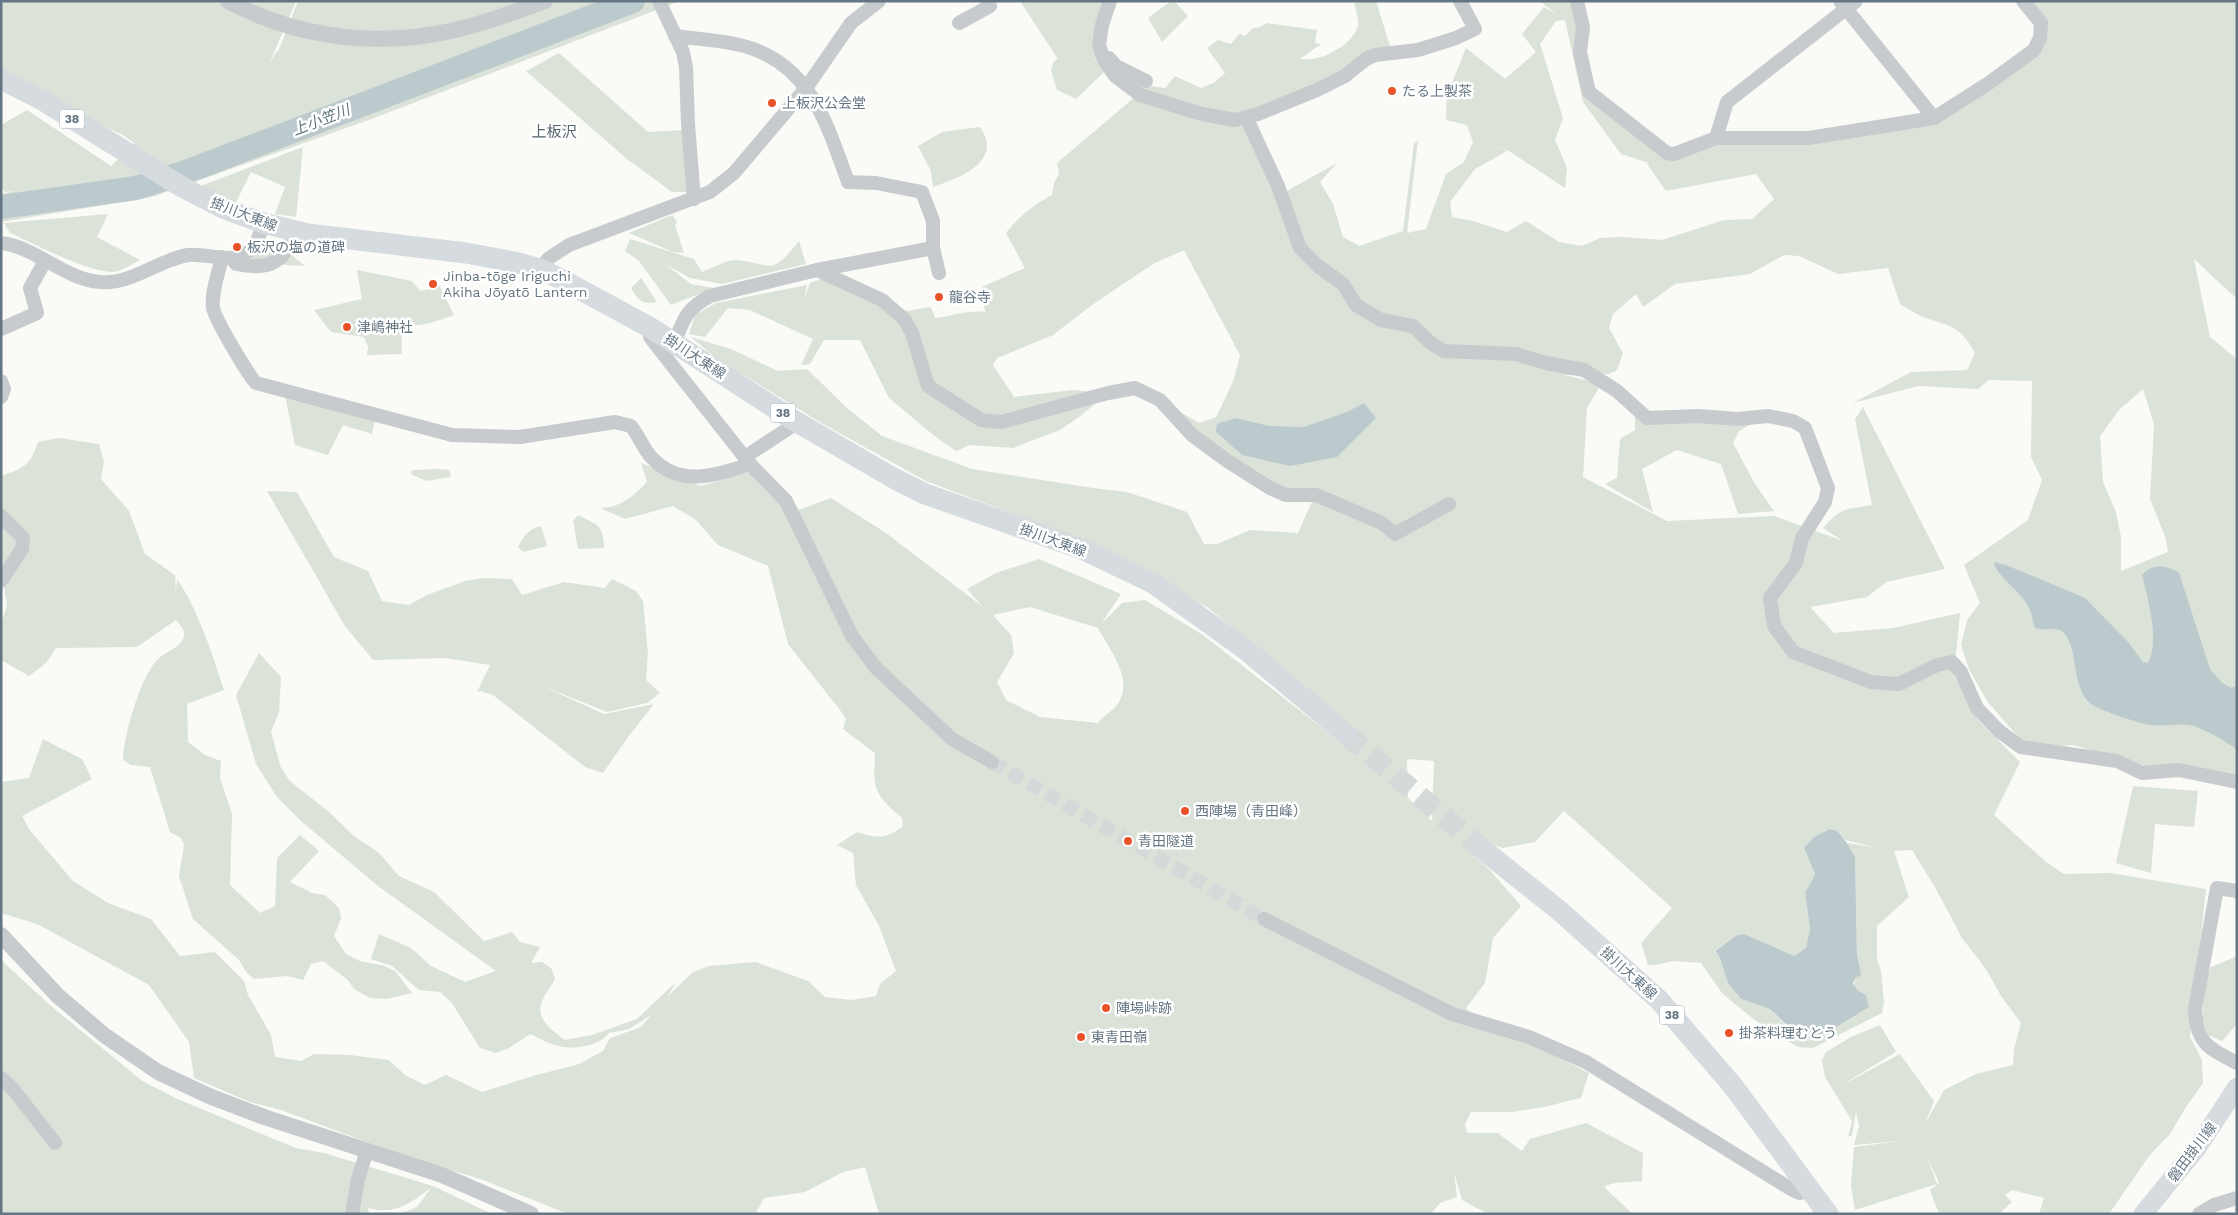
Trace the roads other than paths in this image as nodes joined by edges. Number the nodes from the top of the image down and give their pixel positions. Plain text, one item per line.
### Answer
1 (228, 1) edge
2 (544, 1) edge
3 (879, 1) edge
4 (987, 1) edge
5 (1110, 1) edge
6 (1460, 1) edge
7 (1577, 1) edge
8 (2023, 1) edge
9 (660, 4) edge
10 (1848, 4) edge
11 (959, 23) dead end
12 (675, 36) junction
13 (1100, 37) junction
14 (1, 79) edge
15 (1146, 82) dead end
16 (806, 88) junction
17 (1246, 118) junction
18 (1934, 118) junction
19 (1716, 138) junction
20 (694, 199) junction
21 (263, 223) junction
22 (295, 232) junction
23 (1, 242) edge
24 (932, 248) junction
25 (227, 258) junction
26 (45, 261) junction
27 (540, 269) junction
28 (817, 270) junction
29 (939, 273) dead end
30 (651, 328) junction
31 (1, 329) edge
32 (674, 343) junction
33 (1, 382) edge
34 (1, 397) edge
35 (795, 420) junction
36 (747, 460) junction
37 (1449, 504) dead end
38 (1, 516) edge
39 (1, 581) edge
40 (1346, 734) tunnel mouth
41 (992, 762) tunnel mouth
42 (2237, 782) edge
43 (1482, 848) tunnel mouth
44 (2237, 891) edge
45 (1264, 919) tunnel mouth
46 (1, 935) edge
47 (2237, 1063) edge
48 (1, 1078) edge
49 (2237, 1087) edge
50 (55, 1143) dead end
51 (367, 1150) junction
52 (1808, 1189) junction
53 (2237, 1198) edge
54 (352, 1214) edge
55 (531, 1214) edge
56 (1828, 1214) edge
57 (2144, 1214) edge
58 (2200, 1214) edge

1 - 2 street
3 - 16 street
4 - 11 street
5 - 13 street
6 - 17 street
7 - 19 street
8 - 18 street
9 - 12 street
10 - 18 street
10 - 19 street
12 - 16 street
12 - 20 street
13 - 15 street
13 - 17 street
14 - 21 main road, 掛川大東線 / 38
16 - 20 street
16 - 24 street
17 - 42 street
18 - 19 street
20 - 27 street
21 - 22 main road, 掛川大東線 / 38
21 - 25 street
22 - 25 street
22 - 27 main road, 掛川大東線 / 38
23 - 26 street
24 - 28 street
24 - 29 street
25 - 26 street
25 - 36 street
26 - 31 street
27 - 30 main road, 掛川大東線 / 38
28 - 32 street
28 - 37 street
30 - 32 main road, 掛川大東線 / 38
30 - 36 street
32 - 35 main road, 掛川大東線 / 38
33 - 34 street
35 - 36 street
35 - 40 main road, 掛川大東線 / 38
36 - 41 street
38 - 39 street
43 - 52 main road, 掛川大東線 / 38
44 - 47 street
45 - 52 street
46 - 51 street
48 - 50 street
49 - 57 main road, 磐田掛川線
51 - 54 street
51 - 55 street
52 - 56 main road, 掛川大東線 / 38
53 - 58 street

